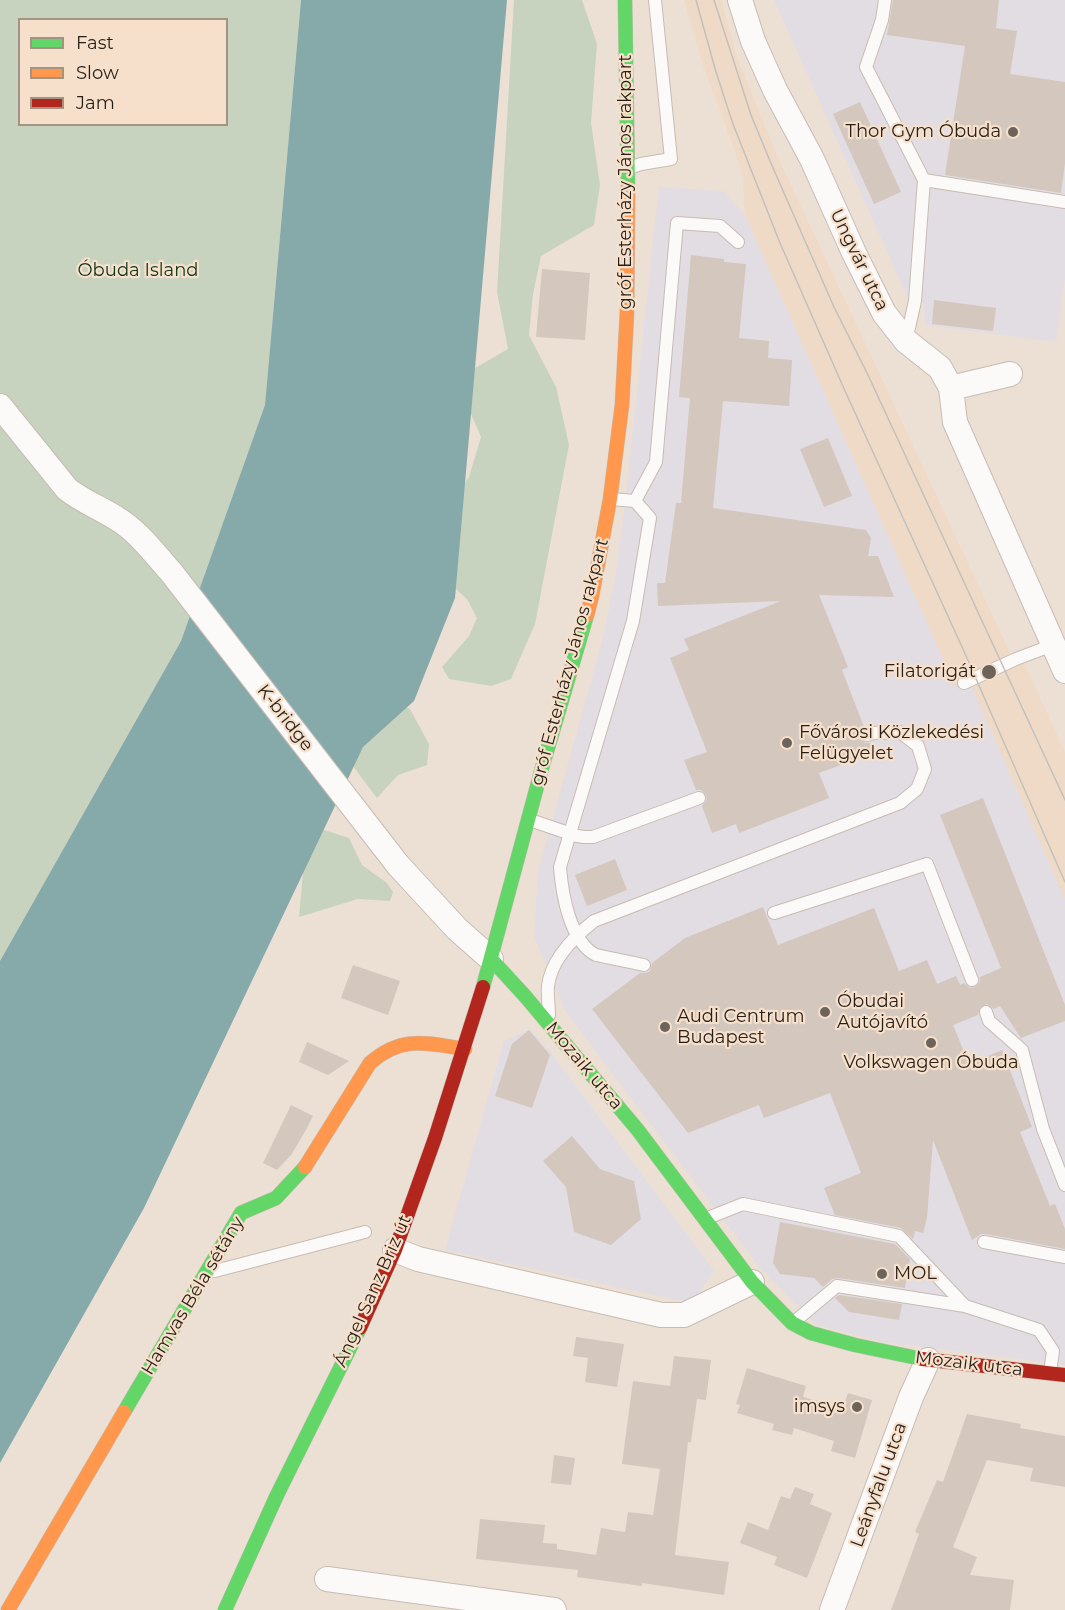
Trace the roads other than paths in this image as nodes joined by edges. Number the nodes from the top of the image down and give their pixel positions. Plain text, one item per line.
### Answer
1 (625, 0) edge
2 (655, 0) edge
3 (740, 0) edge
4 (885, 0) edge
5 (628, 169) junction
6 (924, 180) junction
7 (1065, 202) edge
8 (738, 242) dead end
9 (906, 341) junction
10 (1010, 374) dead end
11 (951, 388) junction
12 (0, 406) edge
13 (610, 499) junction
14 (635, 501) junction
15 (1053, 645) junction
16 (1065, 671) edge
17 (964, 683) dead end
18 (867, 735) dead end
19 (699, 798) dead end
20 (528, 819) junction
21 (570, 833) junction
22 (398, 865) joint
23 (774, 913) dead end
24 (577, 937) junction
25 (491, 959) junction
26 (644, 965) dead end
27 (972, 980) dead end
28 (986, 1012) dead end
29 (550, 1025) junction
30 (465, 1049) junction
31 (1065, 1185) edge
32 (705, 1219) junction
33 (364, 1232) dead end
34 (984, 1242) dead end
35 (395, 1250) junction
36 (1065, 1257) edge
37 (205, 1273) junction
38 (752, 1282) junction
39 (965, 1306) junction
40 (792, 1323) junction
41 (923, 1370) junction
42 (1050, 1374) junction
43 (1065, 1375) edge
44 (327, 1579) dead end
45 (8, 1610) edge
46 (225, 1610) edge
47 (554, 1610) edge
48 (832, 1610) edge

1 - 5 main road, gróf Esterházy János rakpart
2 - 5 lane
3 - 9 street, Ungvár utca
4 - 6 lane
5 - 13 main road, gróf Esterházy János rakpart
6 - 7 lane
6 - 9 lane
8 - 14 lane
9 - 11 street, Ungvár utca
10 - 11 street
11 - 15 street, Ungvár utca
12 - 22 street, K-bridge
13 - 14 lane
13 - 20 main road, gróf Esterházy János rakpart
14 - 21 lane
15 - 16 street, Ungvár utca
15 - 17 lane
18 - 24 lane
19 - 21 lane
20 - 21 lane
20 - 25 main road, gróf Esterházy János rakpart
21 - 24 lane
22 - 25 street, Mozaik utca
23 - 27 lane
24 - 26 lane
24 - 29 lane
25 - 29 main road, Mozaik utca
25 - 30 main road, Ángel Sanz Briz út
28 - 31 lane
29 - 32 main road, Mozaik utca
30 - 35 main road, Ángel Sanz Briz út
30 - 37 main road, Hamvas Béla sétány
32 - 38 main road, Mozaik utca
32 - 39 lane
33 - 37 lane
34 - 36 lane
35 - 38 street
35 - 46 main road, Ángel Sanz Briz út
37 - 45 main road, Hamvas Béla sétány
38 - 40 main road, Mozaik utca
39 - 40 lane
39 - 42 lane
40 - 41 main road, Mozaik utca
41 - 42 main road, Mozaik utca
41 - 48 street, Leányfalu utca
42 - 43 main road, Mozaik utca
44 - 47 street

